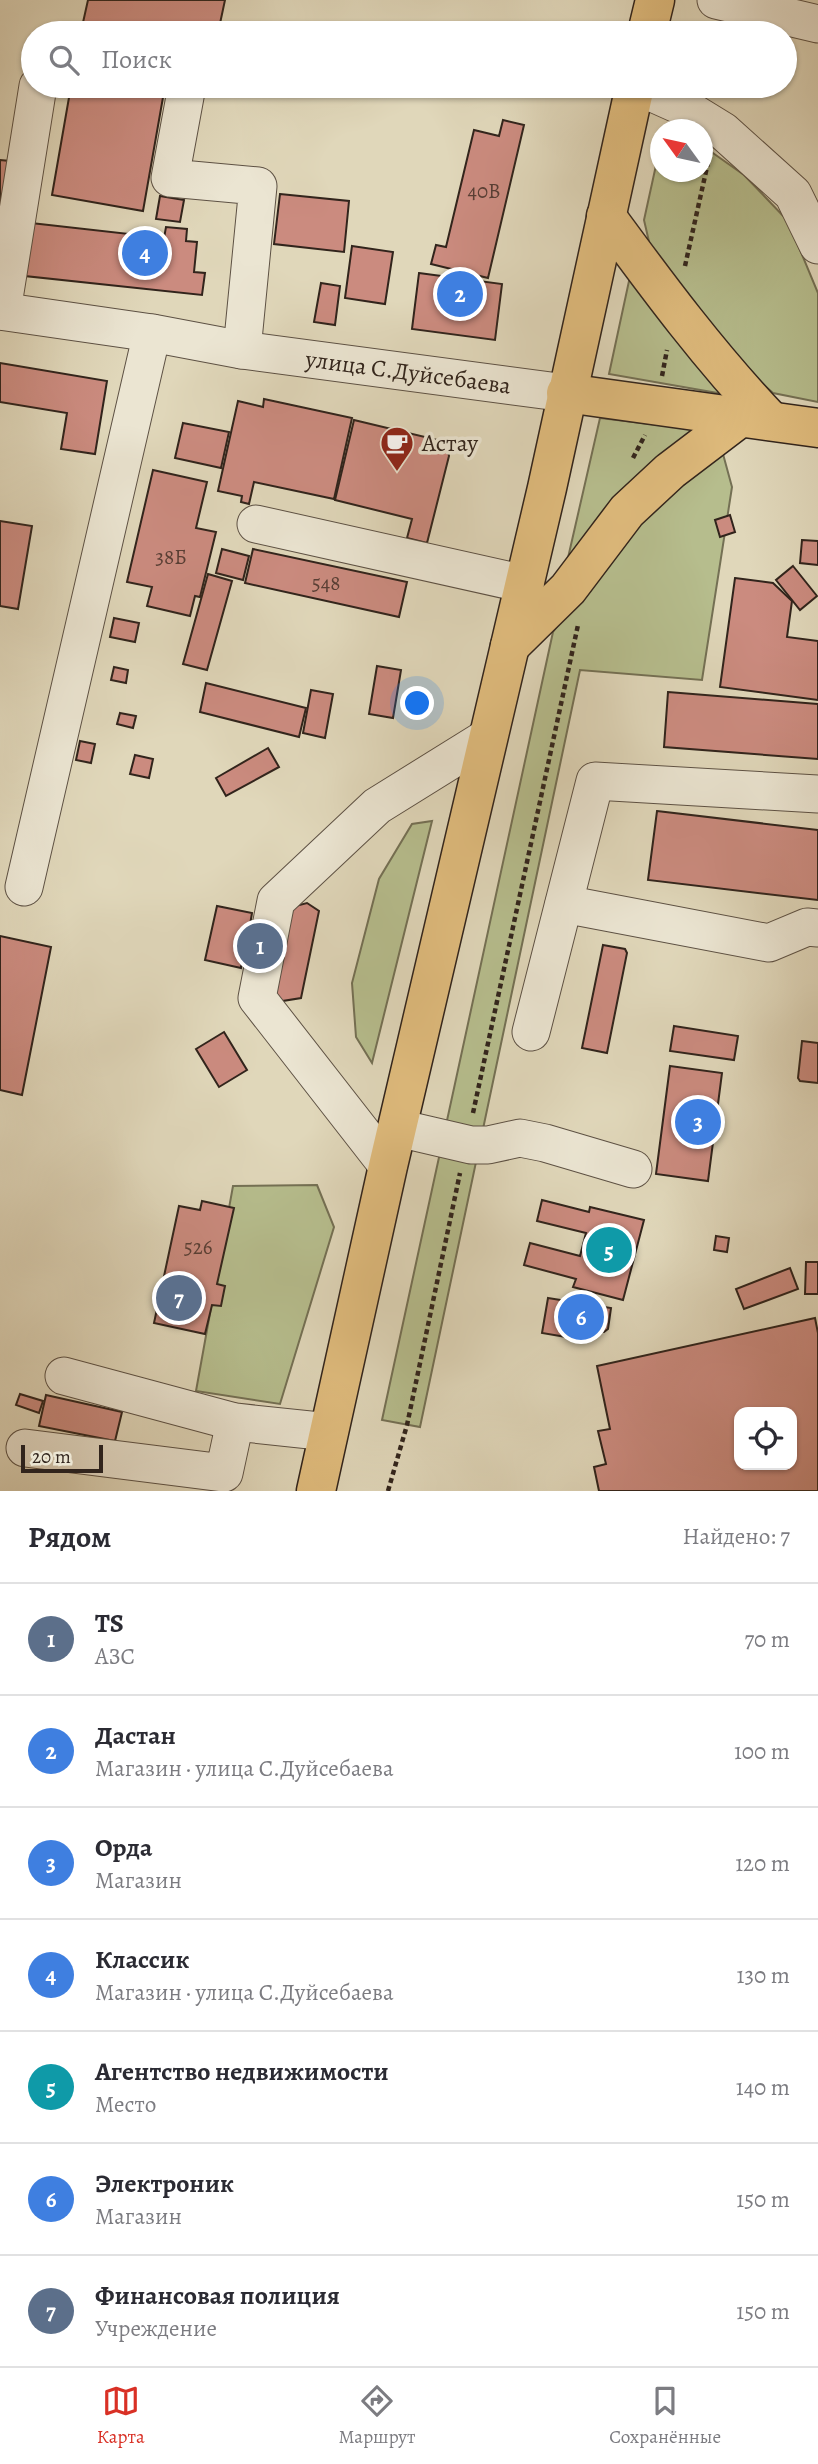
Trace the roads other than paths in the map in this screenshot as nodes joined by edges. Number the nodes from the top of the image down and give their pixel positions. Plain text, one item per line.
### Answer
1 (654, 0) edge
2 (716, 0) edge
3 (650, 21) edge
4 (818, 24) edge
5 (36, 98) edge
6 (185, 98) edge
7 (633, 98) edge
8 (663, 98) edge
9 (606, 216) junction
10 (816, 235) edge
11 (1, 311) edge
12 (152, 333) junction
13 (242, 350) junction
14 (566, 393) junction
15 (756, 419) junction
16 (818, 428) edge
17 (256, 524) dead end
18 (525, 584) junction
19 (510, 646) junction
20 (488, 737) junction
21 (818, 794) edge
22 (24, 887) dead end
23 (564, 904) junction
24 (818, 928) edge
25 (531, 1032) dead end
26 (398, 1128) junction
27 (388, 1166) junction
28 (633, 1169) dead end
29 (64, 1376) dead end
30 (234, 1422) junction
31 (329, 1433) junction
32 (25, 1448) dead end
33 (316, 1491) edge

1 - 3 main road
2 - 4 street
5 - 11 street
6 - 13 street
7 - 9 main road
8 - 10 street
9 - 14 main road
9 - 15 main road
11 - 12 street, улица С.Дуйсебаева
12 - 13 street, улица С.Дуйсебаева
12 - 22 street
13 - 14 street, улица С.Дуйсебаева
14 - 15 main road, улица С.Дуйсебаева
14 - 18 main road
15 - 16 main road, улица С.Дуйсебаева
15 - 19 main road
17 - 18 street
18 - 19 main road
19 - 20 main road
20 - 26 main road
20 - 27 street
21 - 23 street
23 - 24 street
23 - 25 street
26 - 27 main road
26 - 28 street
27 - 31 main road
29 - 30 street
30 - 31 street
30 - 32 street
31 - 33 main road

